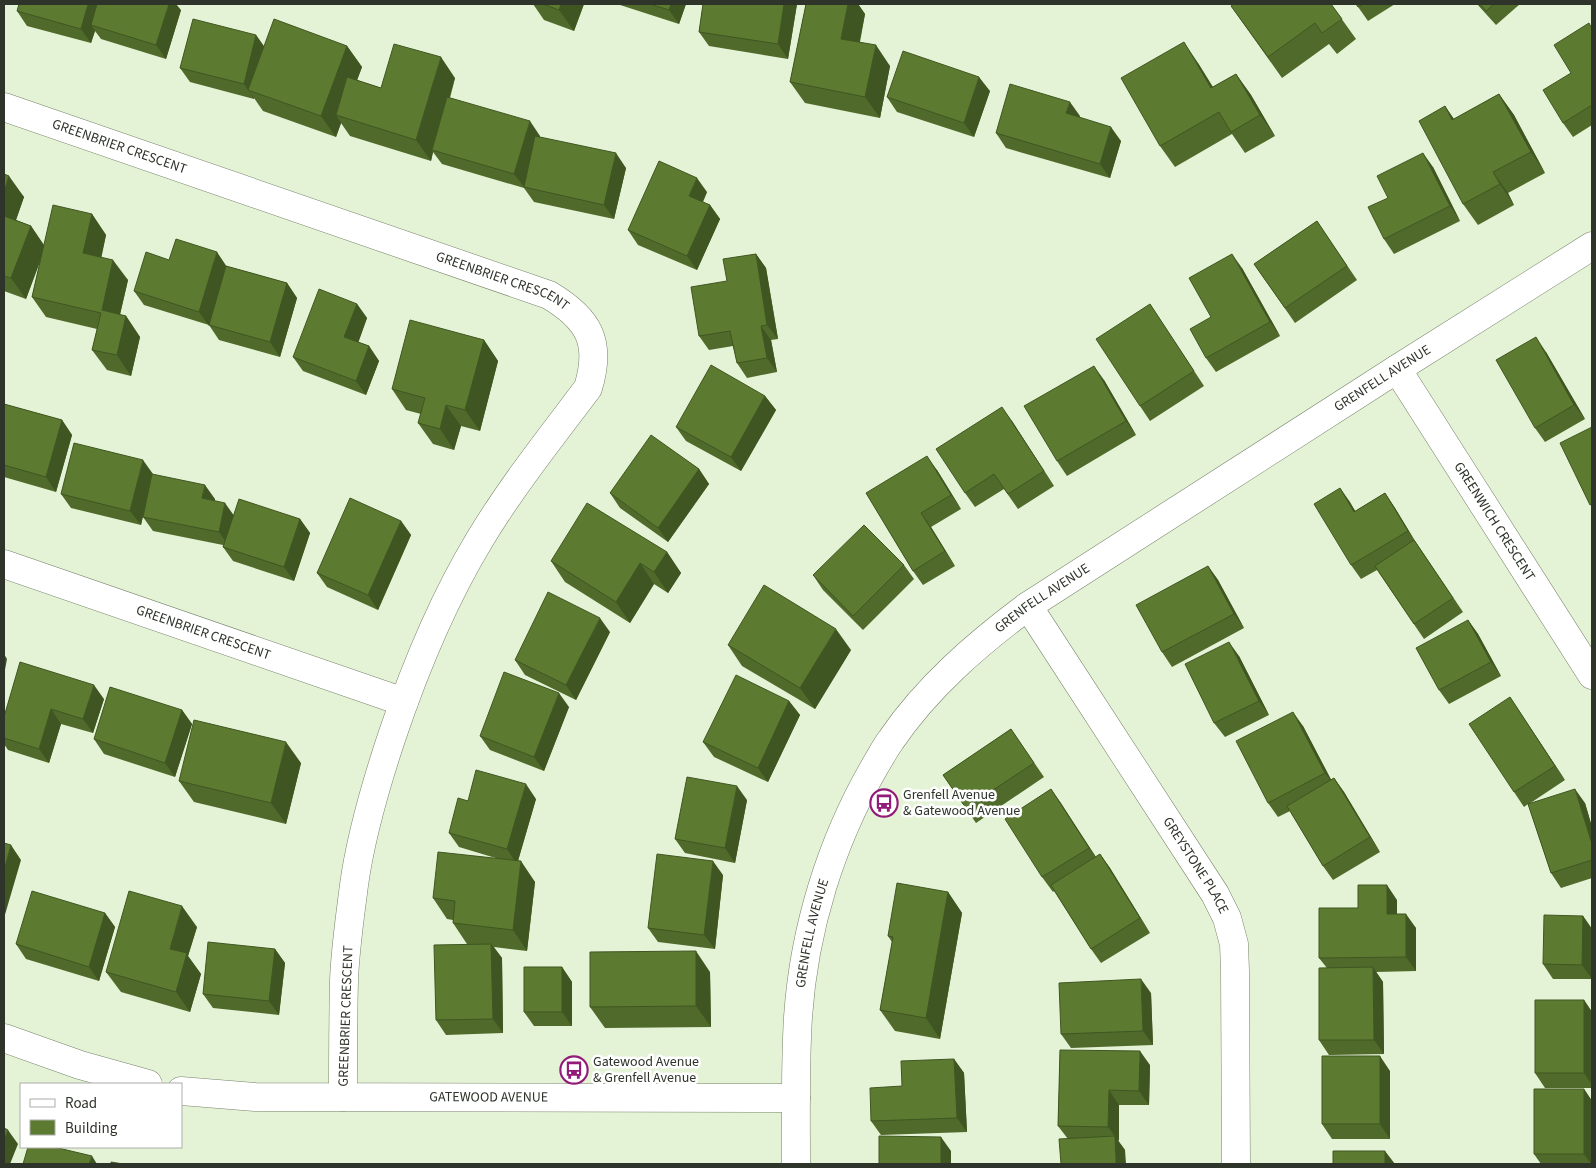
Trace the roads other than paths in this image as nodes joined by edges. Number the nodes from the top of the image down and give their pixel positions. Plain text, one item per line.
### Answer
1 (4, 107) edge
2 (1592, 246) edge
3 (1397, 369) junction
4 (4, 564) edge
5 (1028, 606) junction
6 (1592, 675) edge
7 (404, 702) junction
8 (4, 1038) edge
9 (144, 1083) edge
10 (182, 1091) edge
11 (343, 1097) junction
12 (796, 1098) junction
13 (796, 1164) edge
14 (1236, 1164) edge

1 - 7 street, GREENBRIER CRESCENT
2 - 3 street, GRENFELL AVENUE
3 - 5 street, GRENFELL AVENUE
3 - 6 street, GREENWICH CRESCENT
4 - 7 street, GREENBRIER CRESCENT
5 - 12 street, GRENFELL AVENUE
5 - 14 street, GREYSTONE PLACE
7 - 11 street, GREENBRIER CRESCENT
8 - 9 street
10 - 11 street, GATEWOOD AVENUE
11 - 12 street, GATEWOOD AVENUE
12 - 13 street, GRENFELL AVENUE

